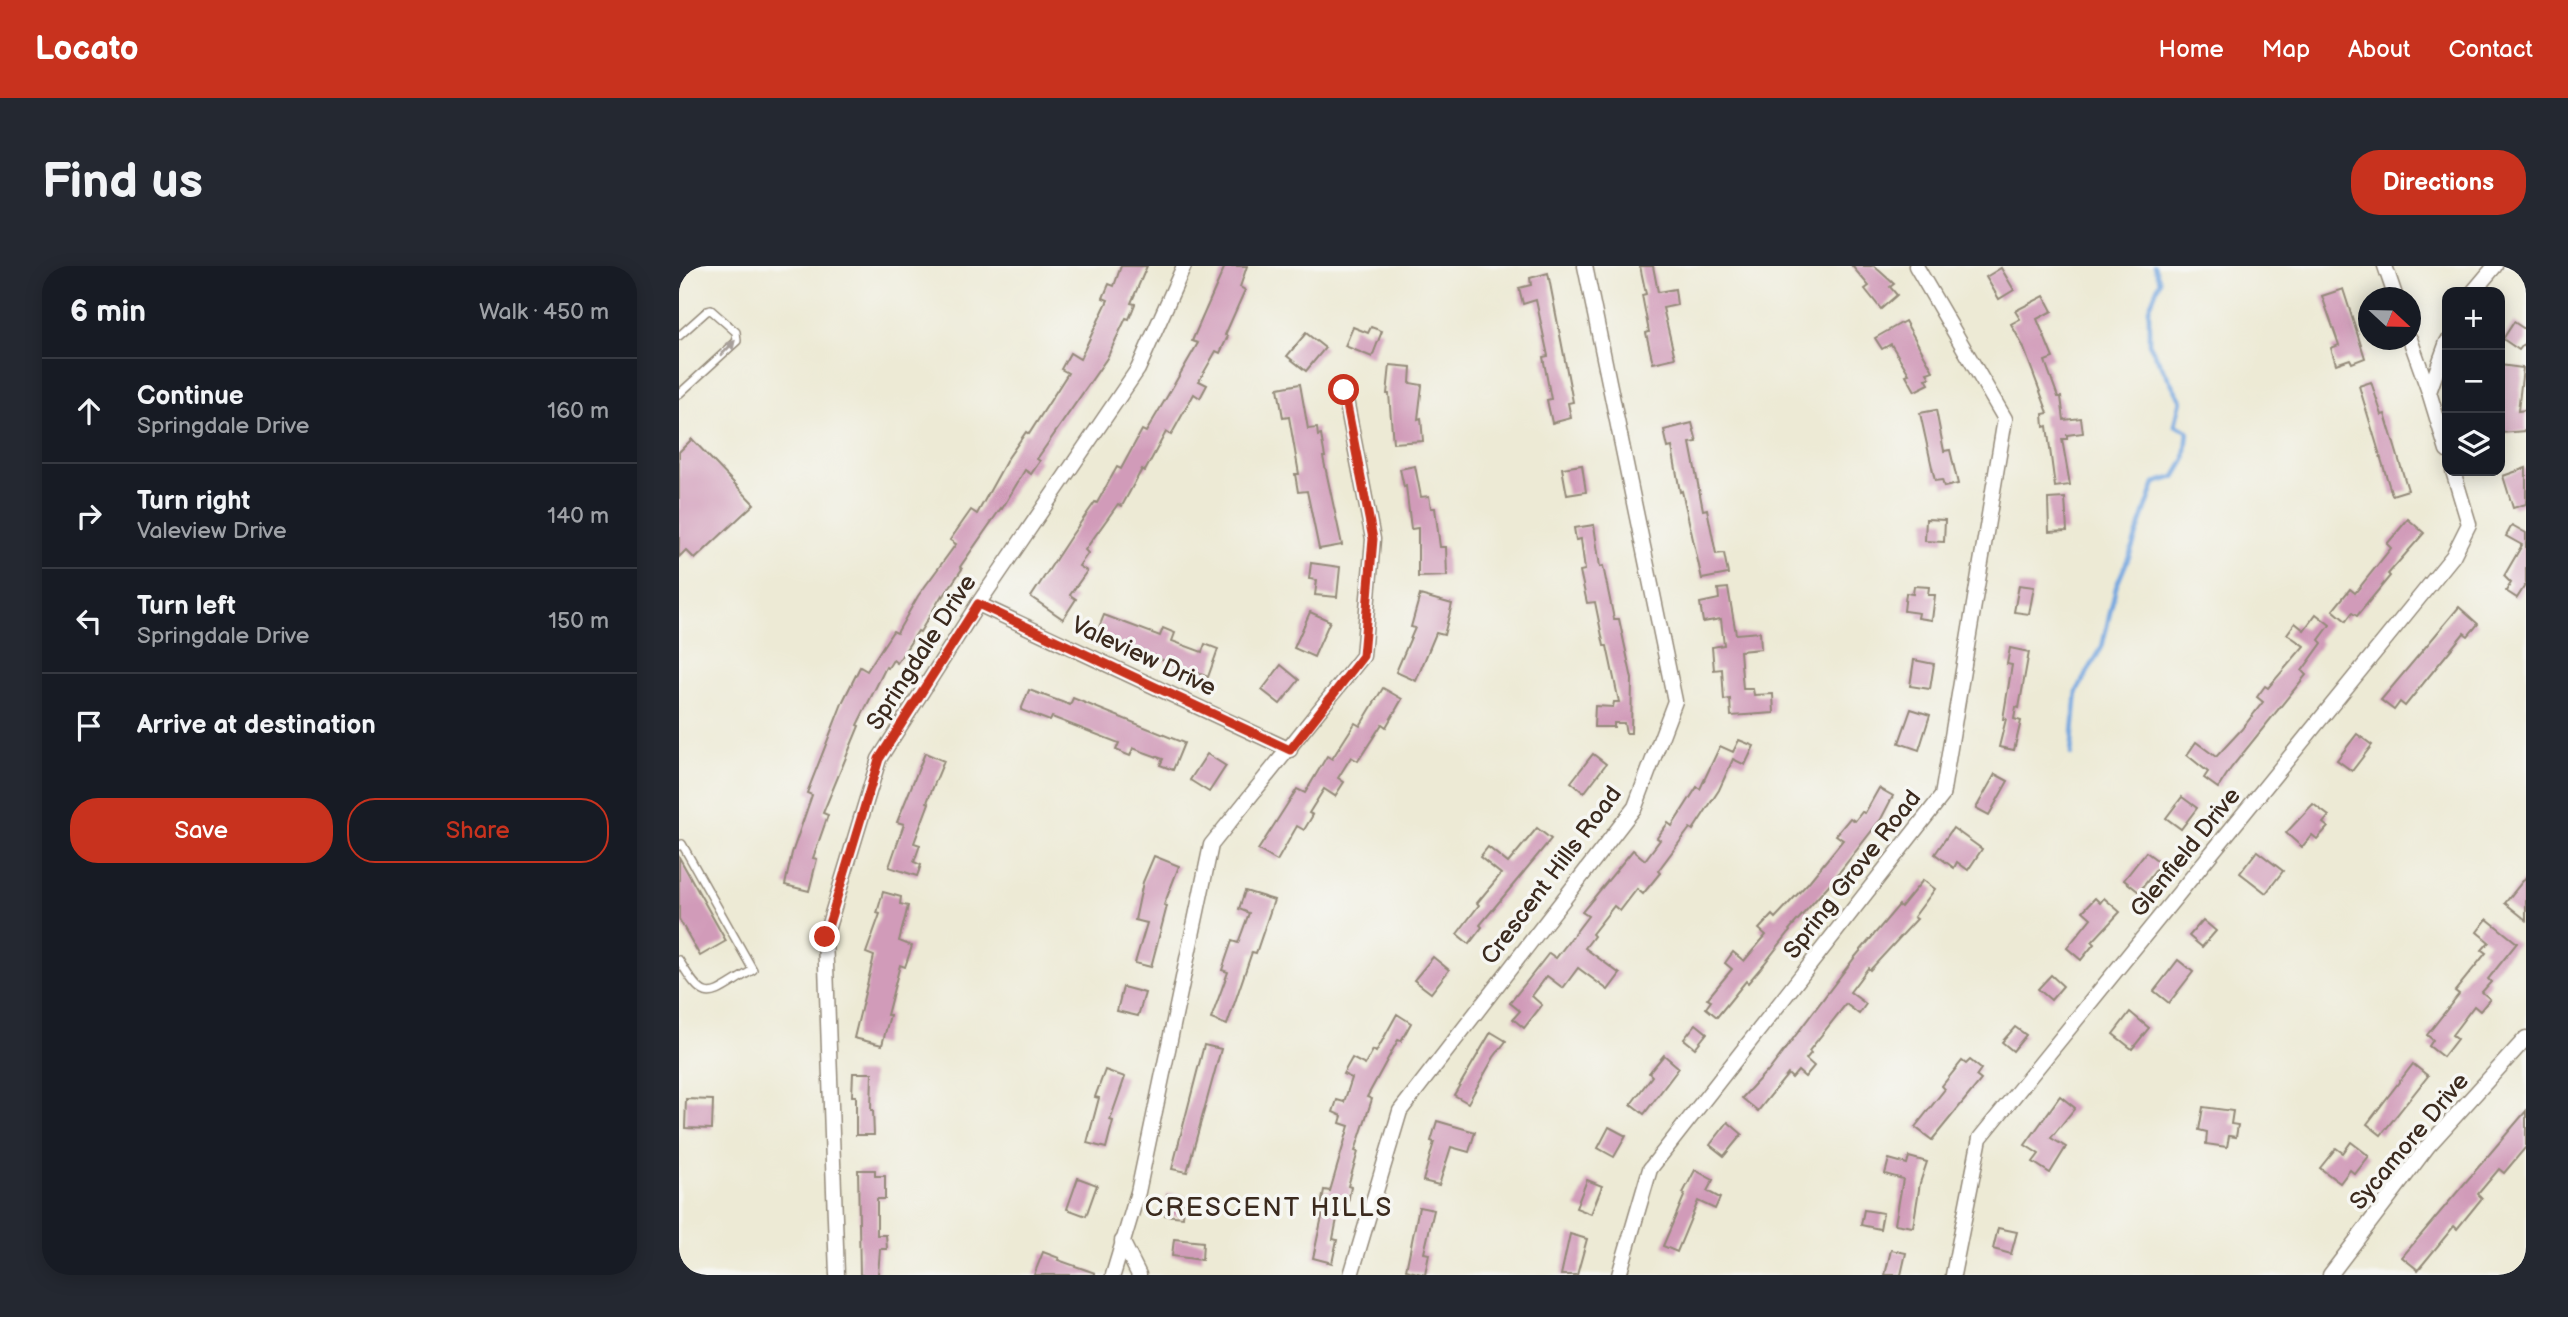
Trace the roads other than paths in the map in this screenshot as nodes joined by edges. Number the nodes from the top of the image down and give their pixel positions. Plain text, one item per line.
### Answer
1 (1184, 266) edge
2 (1585, 266) edge
3 (1916, 266) edge
4 (2385, 266) edge
5 (2495, 266) edge
6 (2392, 287) edge
7 (2477, 287) edge
8 (679, 336) edge
9 (2414, 350) edge
10 (2444, 350) edge
11 (1344, 390) dead end
12 (2429, 392) junction
13 (679, 394) edge
14 (2442, 435) edge
15 (2455, 476) edge
16 (978, 604) junction
17 (1290, 750) junction
18 (679, 846) edge
19 (679, 960) edge
20 (2526, 1038) edge
21 (1122, 1241) junction
22 (837, 1275) edge
23 (1113, 1275) edge
24 (1139, 1275) edge
25 (1351, 1275) edge
26 (1619, 1275) edge
27 (1953, 1275) edge
28 (2330, 1275) edge

1 - 16 street, Springdale Drive
2 - 25 street, Crescent Hills Road
3 - 26 street, Spring Grove Road
4 - 6 street
5 - 7 street
13 -> 8 lane
9 - 12 street
10 - 12 street
11 - 17 street
12 - 14 street
15 - 27 street, Glenfield Drive
16 - 17 street, Valeview Drive
16 - 22 street, Springdale Drive
17 - 21 street
18 - 19 lane
20 - 28 street, Sycamore Drive
21 - 23 street
21 - 24 street

